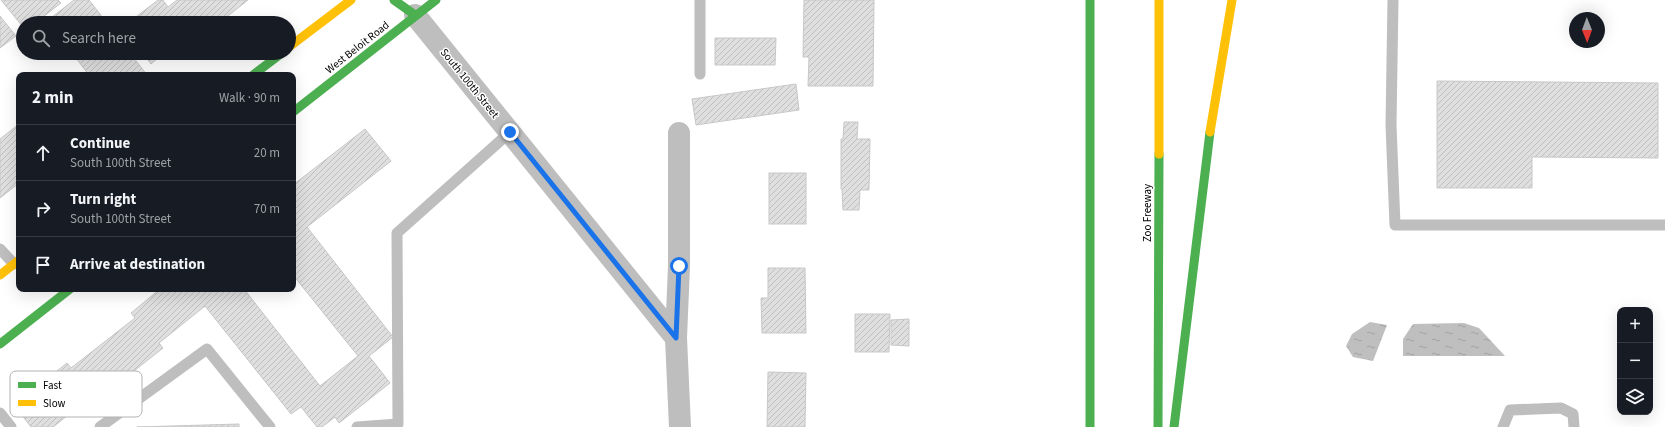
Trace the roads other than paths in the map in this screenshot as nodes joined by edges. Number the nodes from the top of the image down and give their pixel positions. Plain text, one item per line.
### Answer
1 (351, 0) edge
2 (394, 0) edge
3 (436, 0) edge
4 (700, 0) edge
5 (1090, 0) edge
6 (1159, 0) edge
7 (1232, 0) edge
8 (1393, 0) edge
9 (413, 8) edge
10 (296, 42) edge
11 (273, 60) edge
12 (257, 72) edge
13 (700, 74) dead end
14 (296, 109) edge
15 (510, 132) junction
16 (680, 133) dead end
17 (1665, 225) edge
18 (0, 249) edge
19 (16, 262) edge
20 (0, 275) edge
21 (66, 292) edge
22 (676, 338) junction
23 (0, 344) edge
24 (142, 396) edge
25 (0, 413) edge
26 (114, 417) edge
27 (11, 427) edge
28 (100, 427) edge
29 (270, 427) edge
30 (357, 427) edge
31 (680, 427) edge
32 (1090, 427) edge
33 (1158, 427) edge
34 (1174, 427) edge
35 (1503, 427) edge
36 (1574, 427) edge

1 - 10 main road
2 - 9 main road
3 - 9 main road, West Beloit Road
4 - 13 lane
5 - 32 main road
6 - 33 main road, Zoo Freeway
7 - 34 main road
8 - 17 lane
9 - 14 main road, West Beloit Road
9 - 15 street, South 100th Street
11 - 12 main road
15 - 22 street, South 100th Street
15 - 30 lane
16 - 22 street
18 - 19 lane
19 - 20 main road
21 - 23 main road
22 - 31 street
24 - 29 lane
25 - 27 lane
26 - 28 lane
35 - 36 lane

